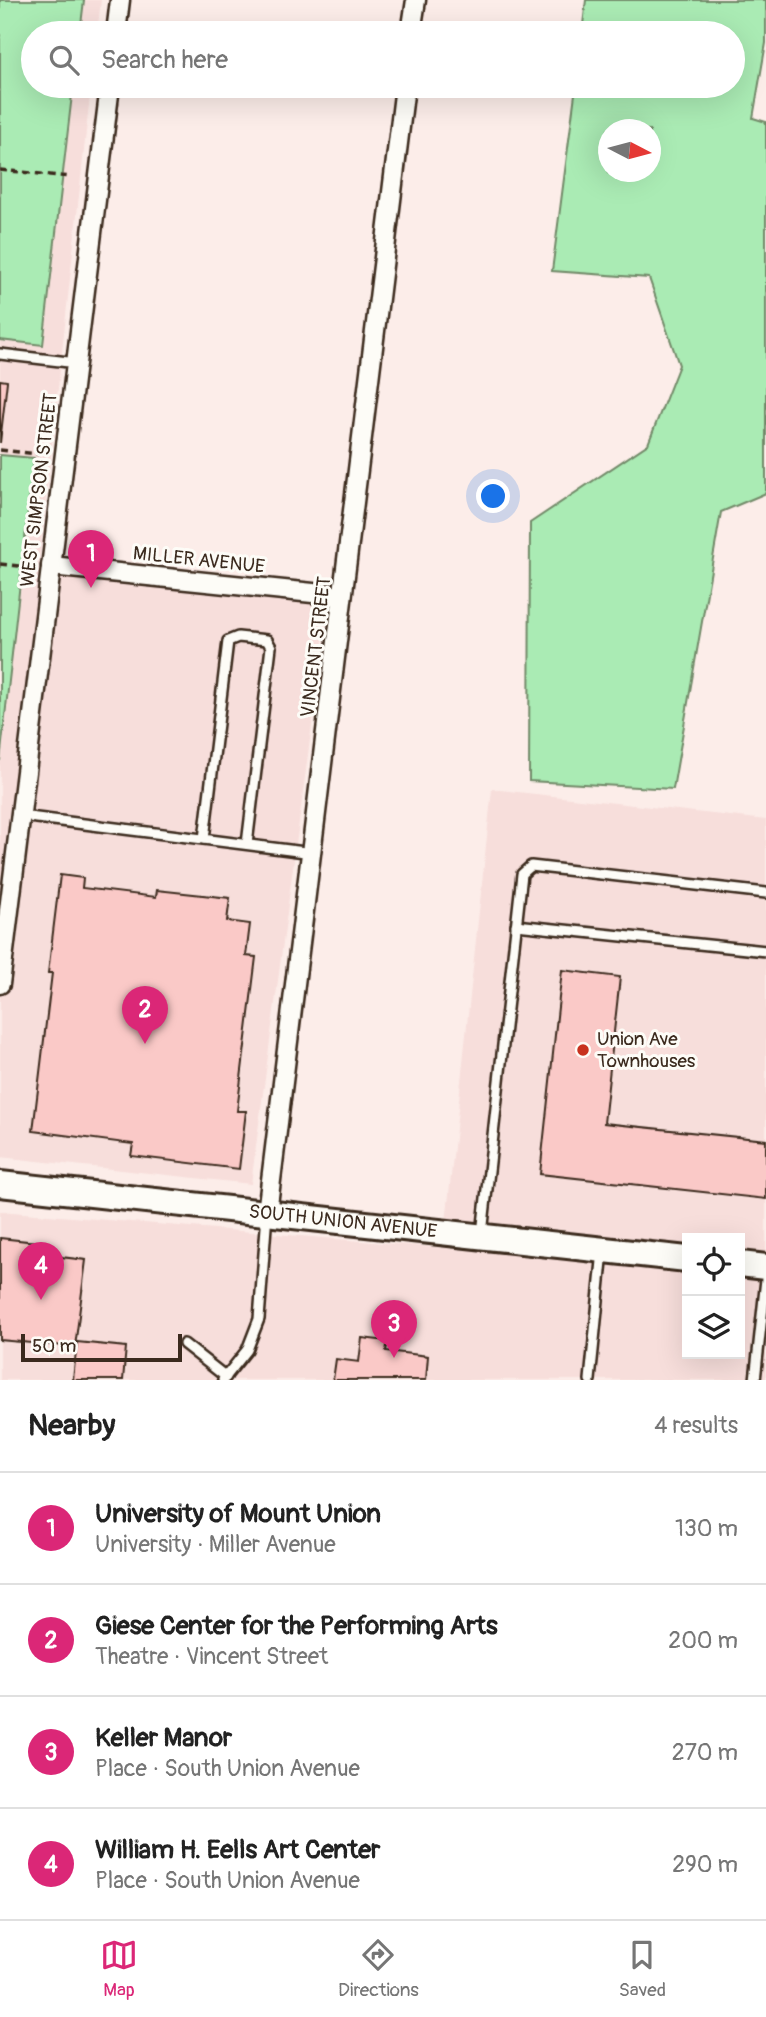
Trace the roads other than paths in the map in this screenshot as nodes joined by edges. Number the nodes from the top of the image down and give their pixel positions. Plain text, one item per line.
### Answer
1 (120, 0) edge
2 (415, 0) edge
3 (117, 21) edge
4 (412, 21) edge
5 (109, 98) edge
6 (404, 98) edge
7 (0, 354) edge
8 (77, 363) junction
9 (51, 566) junction
10 (342, 596) junction
11 (21, 816) junction
12 (204, 839) junction
13 (247, 844) junction
14 (313, 853) junction
15 (766, 893) edge
16 (516, 925) junction
17 (766, 951) edge
18 (0, 984) edge
19 (0, 1184) edge
20 (267, 1213) junction
21 (482, 1236) junction
22 (603, 1250) junction
23 (682, 1258) edge
24 (745, 1265) edge
25 (766, 1267) edge
26 (766, 1279) edge
27 (184, 1344) dead end
28 (225, 1378) edge
29 (590, 1380) edge
30 (755, 1380) edge

1 - 3 street
2 - 4 street
5 - 8 street, WEST SIMPSON STREET
6 - 10 street, VINCENT STREET
7 - 8 lane
8 - 9 street, WEST SIMPSON STREET
9 - 10 street, MILLER AVENUE
9 - 11 street, WEST SIMPSON STREET
10 - 14 street, VINCENT STREET
11 - 12 lane
11 - 18 street, WEST SIMPSON STREET
12 - 13 lane
12 - 13 lane
13 - 14 lane
14 - 20 street, VINCENT STREET
15 - 16 lane
16 - 17 lane
16 - 21 lane
19 - 20 main road, SOUTH UNION AVENUE
20 - 21 main road, SOUTH UNION AVENUE
20 - 28 lane
21 - 22 main road, SOUTH UNION AVENUE
22 - 23 main road, SOUTH UNION AVENUE
22 - 29 lane
24 - 25 main road
26 - 30 lane
27 - 28 lane

